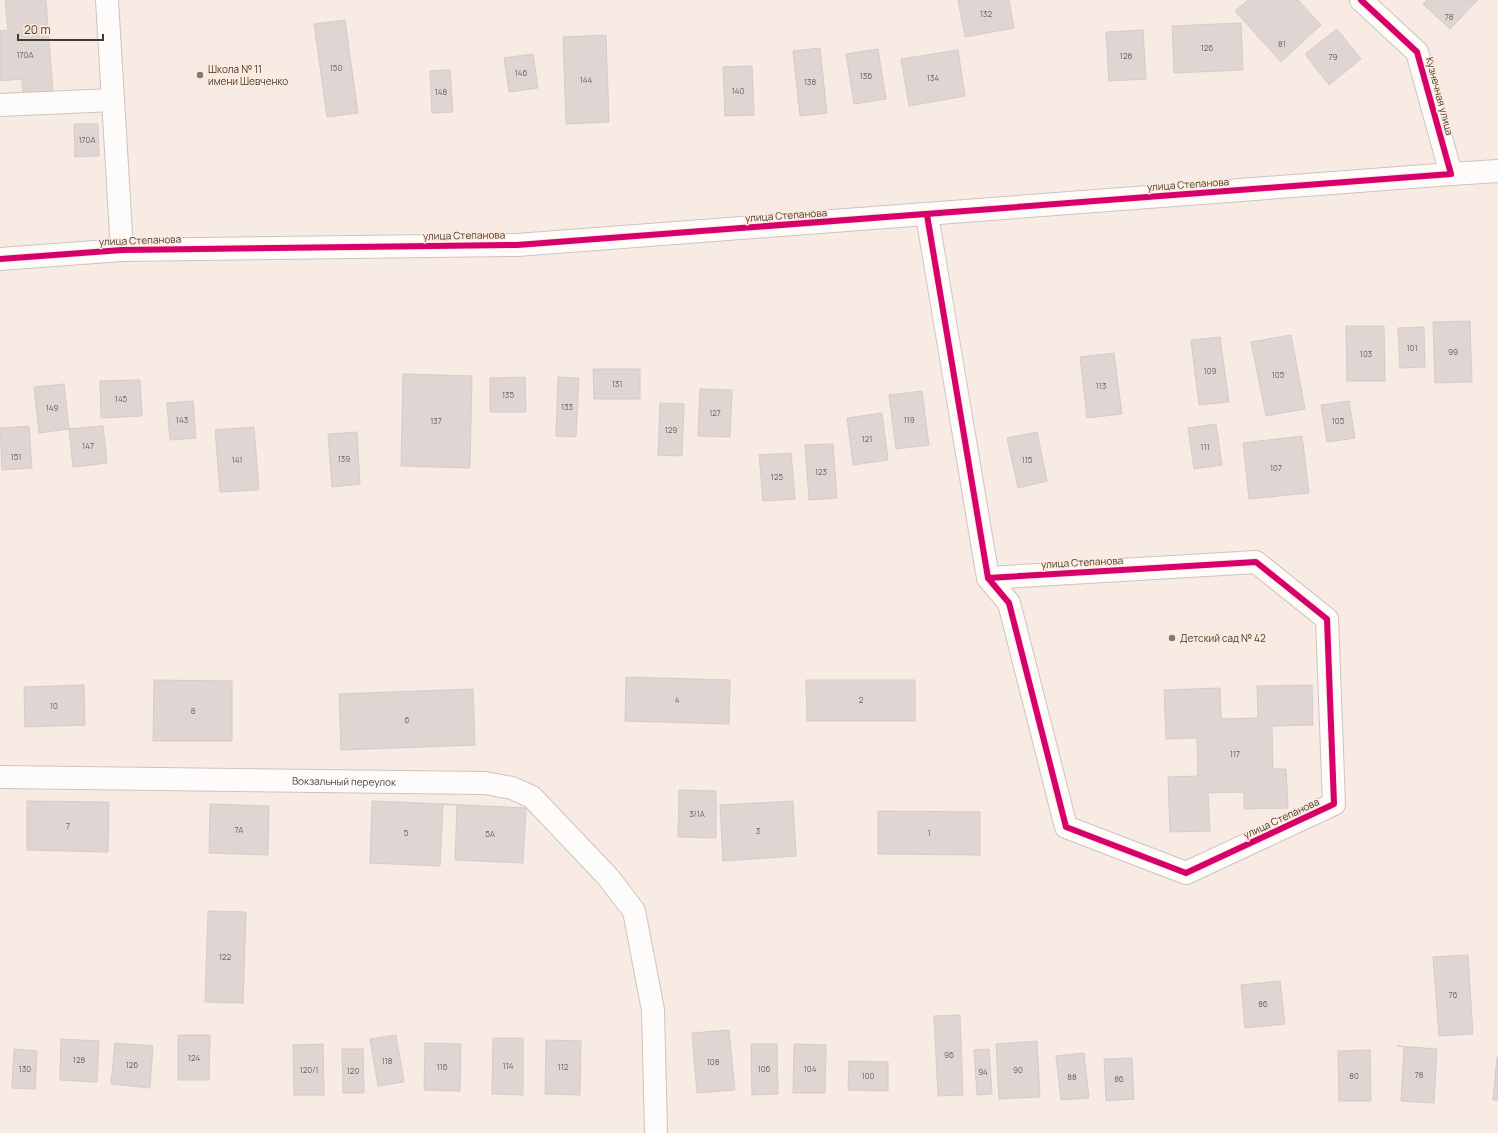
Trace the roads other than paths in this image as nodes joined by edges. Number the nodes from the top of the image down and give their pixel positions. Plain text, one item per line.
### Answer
1 (107, 0) edge
2 (1361, 0) edge
3 (113, 100) junction
4 (0, 105) edge
5 (1498, 171) edge
6 (1451, 174) junction
7 (927, 215) junction
8 (122, 250) junction
9 (0, 259) edge
10 (988, 578) junction
11 (0, 777) edge
12 (656, 1133) edge

1 - 3 street
2 - 6 street, Кузнечная улица
3 - 4 street
3 - 8 street
5 - 6 street, улица Степанова
6 - 7 street, улица Степанова
7 - 8 street, улица Степанова
7 - 10 street, улица Степанова
8 - 9 street, улица Степанова
10 - 10 street, улица Степанова
11 - 12 street, Вокзальный переулок

